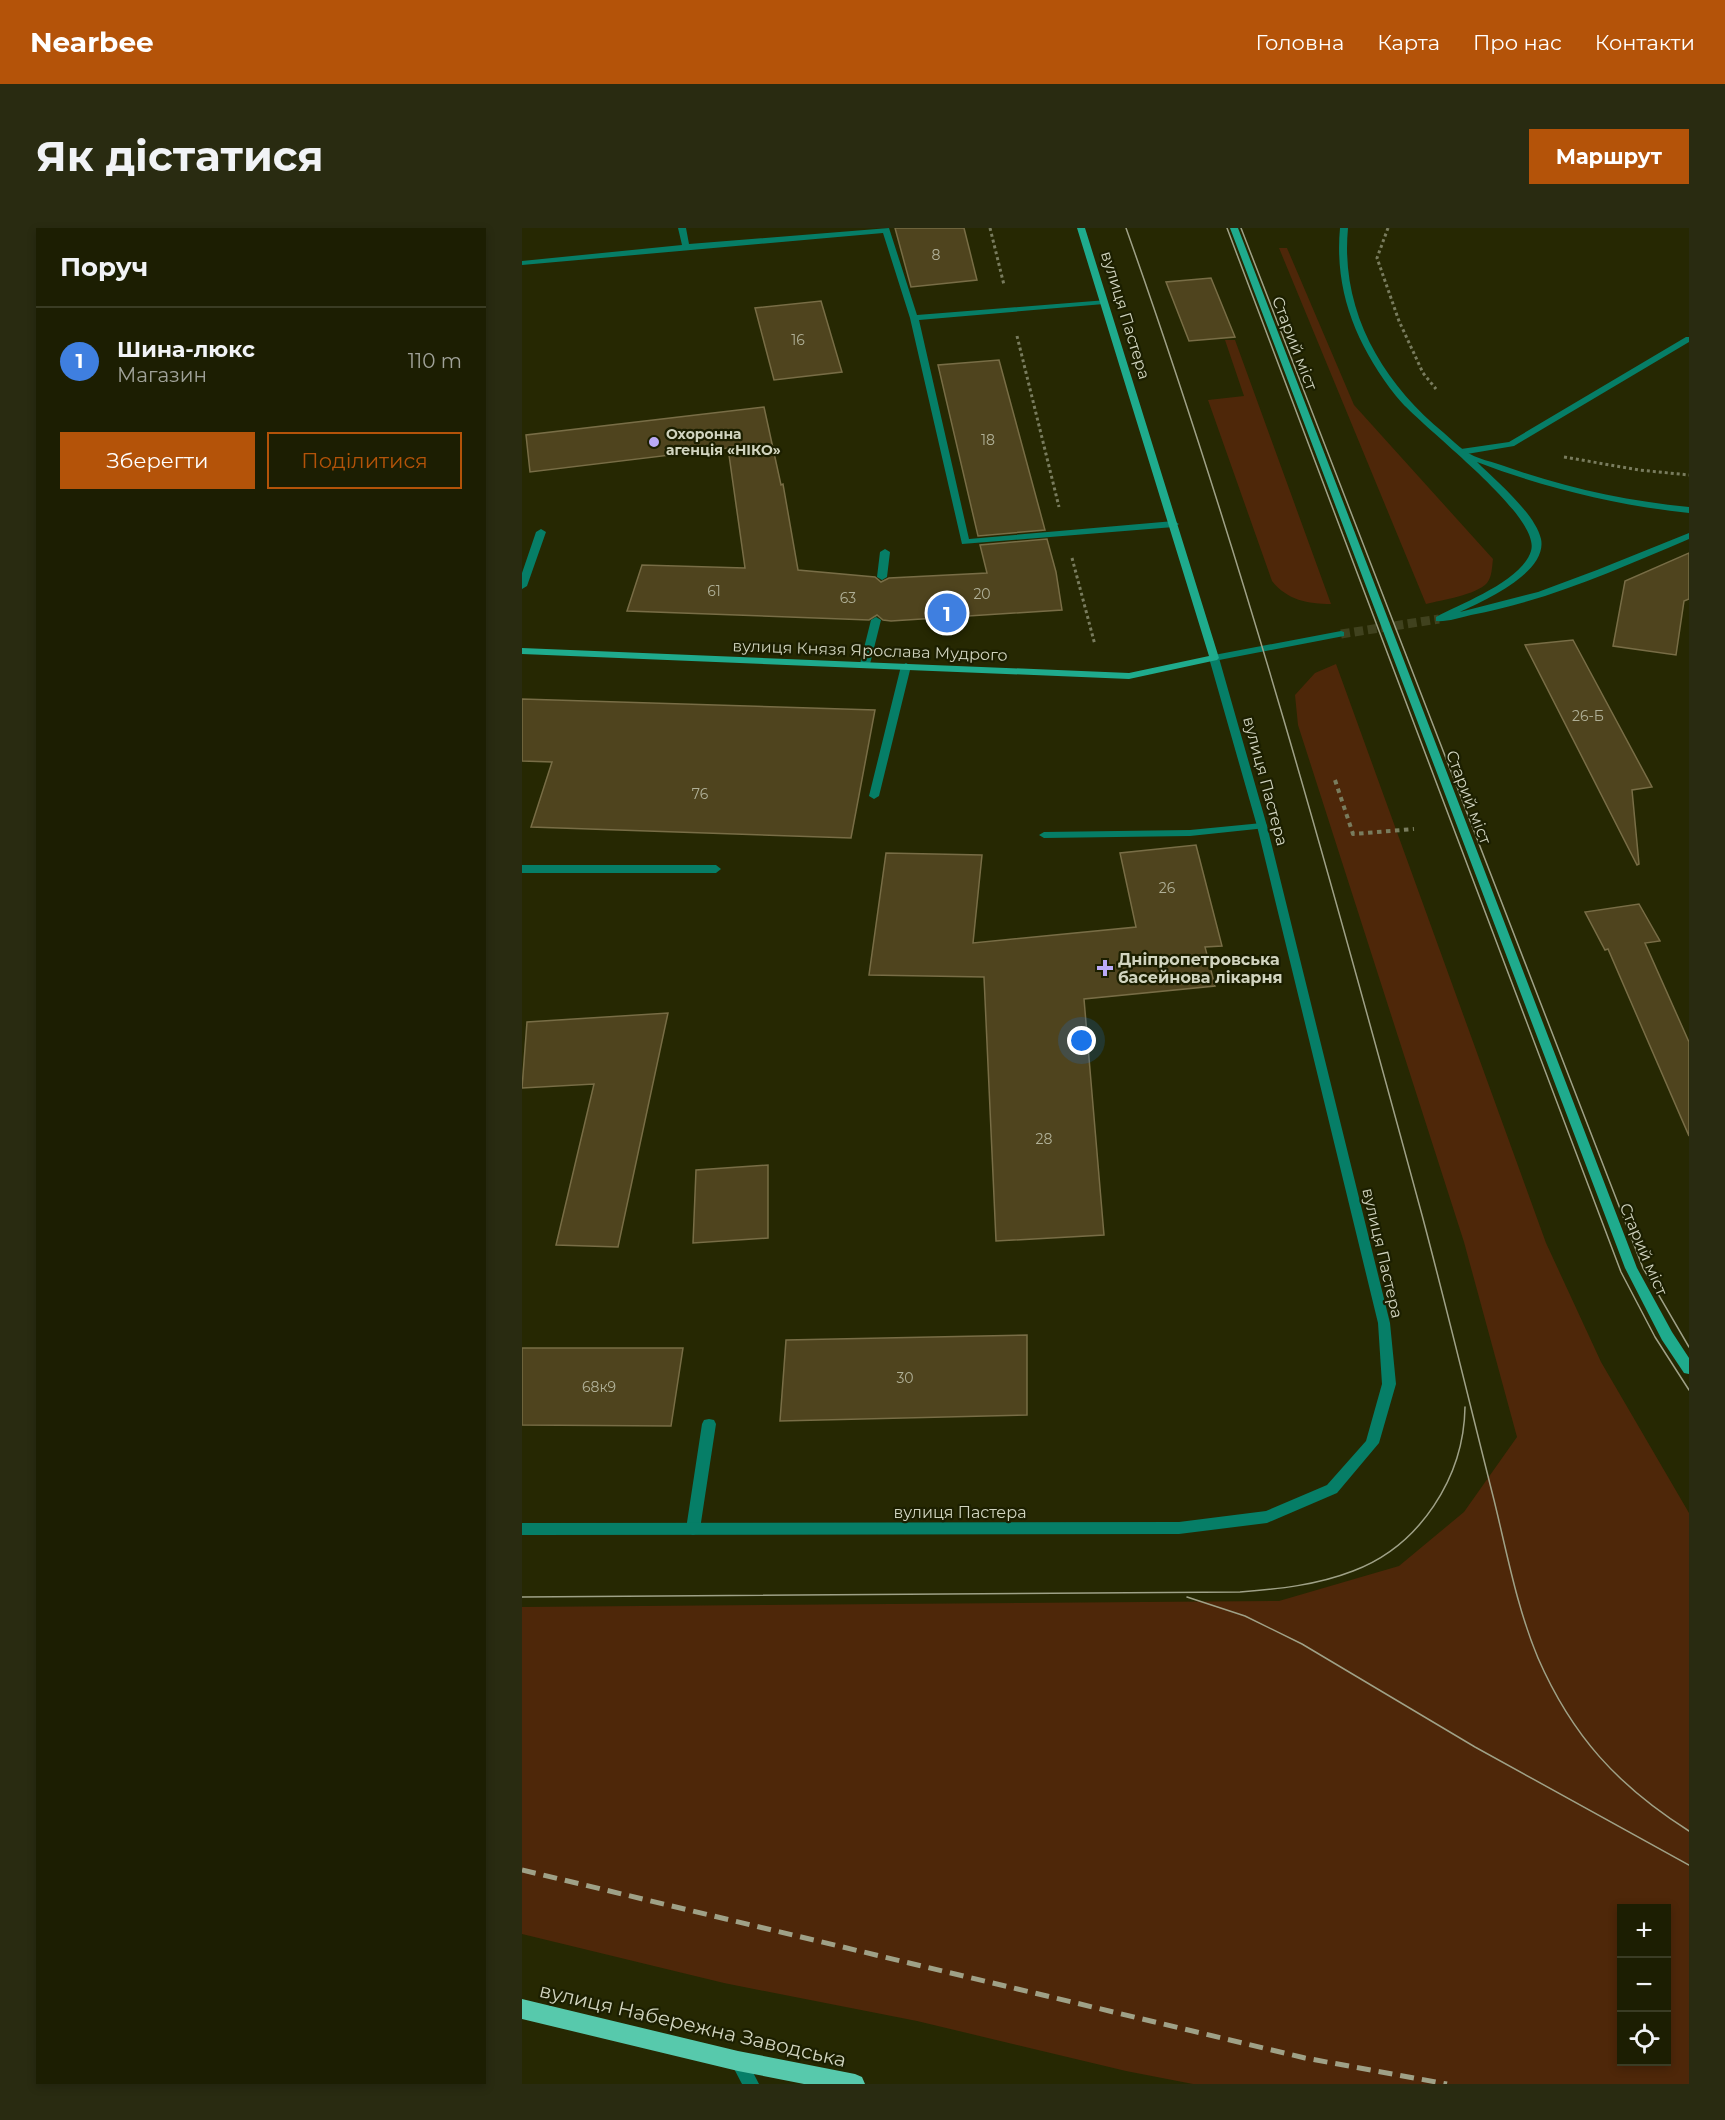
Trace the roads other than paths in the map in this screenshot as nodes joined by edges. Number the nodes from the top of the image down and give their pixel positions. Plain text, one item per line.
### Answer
1 (682, 228) edge
2 (1081, 228) edge
3 (1234, 228) edge
4 (1344, 228) edge
5 (686, 247) junction
6 (522, 263) edge
7 (1104, 302) junction
8 (914, 318) junction
9 (1689, 339) edge
10 (1461, 452) junction
11 (1689, 510) edge
12 (1174, 524) junction
13 (541, 532) dead end
14 (1689, 536) edge
15 (885, 552) dead end
16 (882, 577) dead end
17 (522, 586) edge
18 (876, 620) dead end
19 (1341, 634) tunnel mouth
20 (522, 651) edge
21 (1214, 658) junction
22 (865, 664) junction
23 (906, 666) junction
24 (874, 795) dead end
25 (1262, 826) junction
26 (1044, 835) dead end
27 (522, 869) edge
28 (716, 869) dead end
29 (1689, 1369) edge
30 (709, 1424) dead end
31 (522, 1529) edge
32 (693, 1529) junction
33 (522, 2009) edge
34 (738, 2061) junction
35 (751, 2084) edge
36 (855, 2084) edge

1 - 5 street
2 - 7 main road, вулиця Пастера
3 - 29 main road, Старий міст
4 - 10 street
5 - 6 street
5 - 8 street
7 - 8 street
7 - 12 main road, вулиця Пастера
8 - 12 street
9 - 10 street
10 - 11 street
10 - 14 street
12 - 21 main road, вулиця Пастера
13 - 17 street
15 - 16 street
18 - 22 street
19 - 21 street
20 - 22 main road, вулиця Князя Ярослава Мудрого
21 - 23 main road, вулиця Князя Ярослава Мудрого
21 - 25 street, вулиця Пастера
22 - 23 main road, вулиця Князя Ярослава Мудрого
23 - 24 street
25 - 26 street
25 - 32 street, вулиця Пастера
27 - 28 street
30 - 32 street
31 - 32 street, вулиця Пастера
33 - 34 main road, вулиця Набережна Заводська
34 - 35 street
34 - 36 main road, вулиця Набережна Заводська

